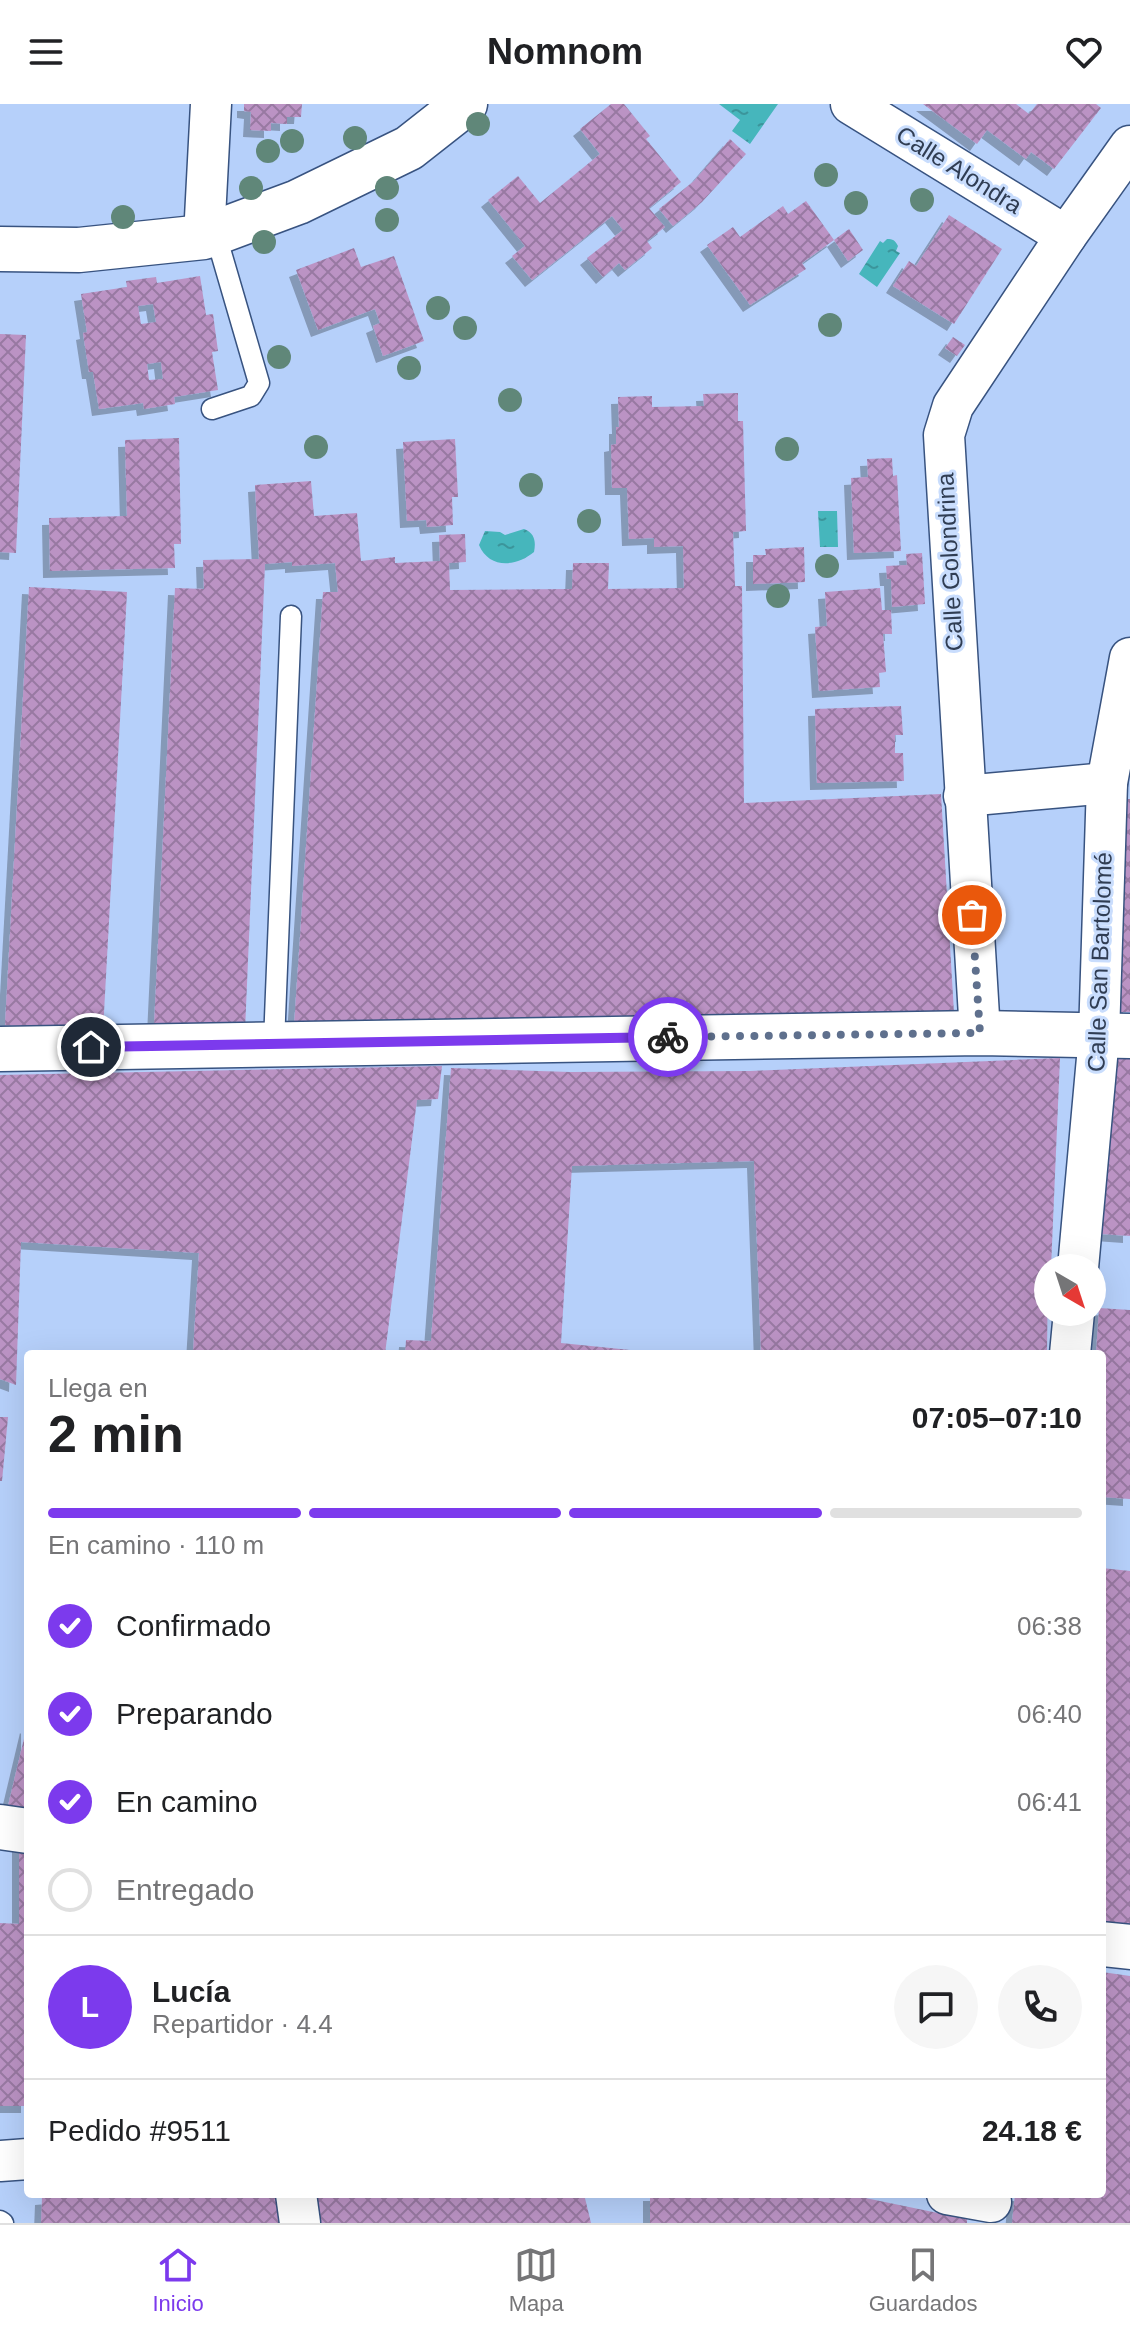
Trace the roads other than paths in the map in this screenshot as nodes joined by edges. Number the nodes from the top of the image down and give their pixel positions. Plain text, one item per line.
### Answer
1 (211, 104) edge
2 (465, 104) edge
3 (851, 104) edge
4 (1130, 146) edge
5 (210, 234) junction
6 (1066, 236) junction
7 (0, 249) edge
8 (212, 409) dead end
9 (291, 616) dead end
10 (1128, 678) edge
11 (1107, 783) junction
12 (964, 796) junction
13 (980, 1033) junction
14 (1114, 1036) edge
15 (274, 1043) junction
16 (0, 1049) edge
17 (1080, 1254) edge
18 (1073, 1326) edge
19 (1070, 1350) edge
20 (0, 1827) edge
21 (24, 1830) edge
22 (1106, 1944) edge
23 (1130, 1947) edge
24 (24, 2159) edge
25 (0, 2161) edge
26 (297, 2198) edge
27 (962, 2198) edge
28 (991, 2206) edge
29 (300, 2223) edge

1 - 5 street
2 - 5 street
3 - 6 street, Calle Alondra
4 - 6 street, Calle Golondrina
5 - 7 street
5 - 8 lane
6 - 12 street, Calle Golondrina
9 - 15 lane
10 - 11 street, Calle San Bartolomé
11 - 12 street
11 - 14 street, Calle San Bartolomé
12 - 13 street, Calle Golondrina
13 - 14 street
13 - 15 street
14 - 17 street, Calle San Bartolomé
15 - 16 street
18 - 19 street
20 - 21 street
22 - 23 street
24 - 25 street
26 - 29 street
27 - 28 street

